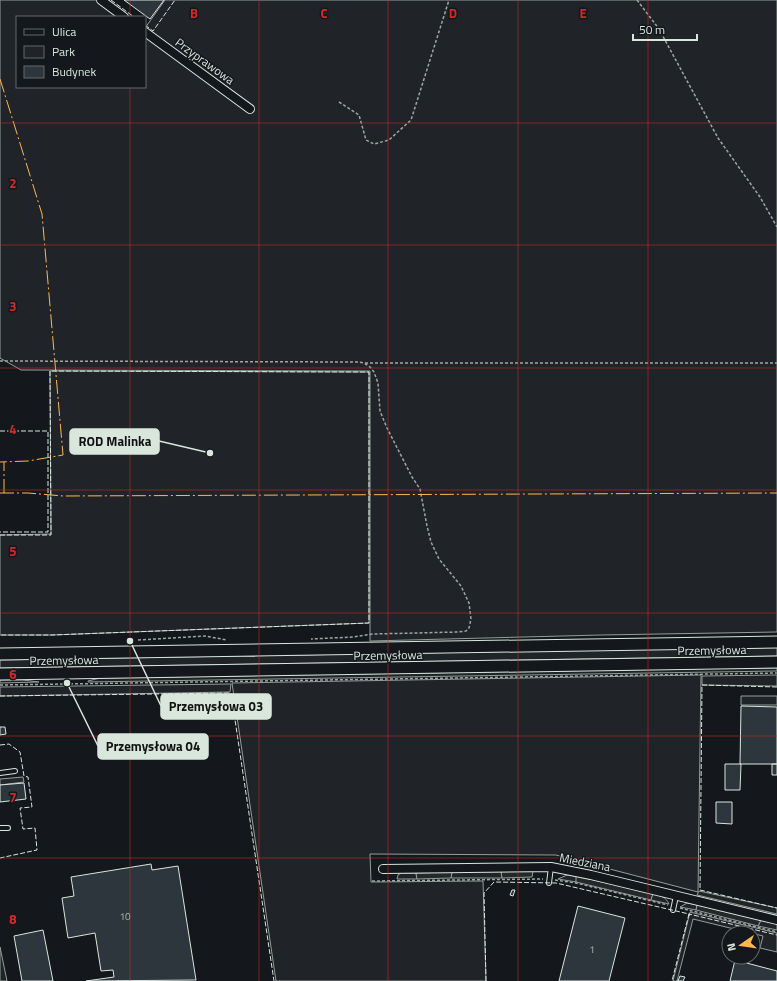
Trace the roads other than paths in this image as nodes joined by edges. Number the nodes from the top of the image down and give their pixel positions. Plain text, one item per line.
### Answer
1 (101, 0) edge
2 (123, 16) edge
3 (146, 33) edge
4 (250, 109) dead end
5 (777, 642) edge
6 (0, 654) edge
7 (777, 662) edge
8 (0, 674) edge
9 (16, 772) dead end
10 (0, 773) edge
11 (0, 828) edge
12 (8, 828) dead end
13 (383, 868) dead end
14 (551, 868) junction
15 (549, 881) road end
16 (676, 895) junction
17 (673, 909) road end
18 (777, 920) edge

1 - 2 street
3 - 4 street, Przyprawowa
5 - 6 main road, Przemysłowa
7 - 8 main road, Przemysłowa
9 - 10 lane
11 - 12 lane
13 - 14 street, Miedziana
14 - 15 lane
14 - 16 street, Miedziana
16 - 17 lane
16 - 18 street, Miedziana

